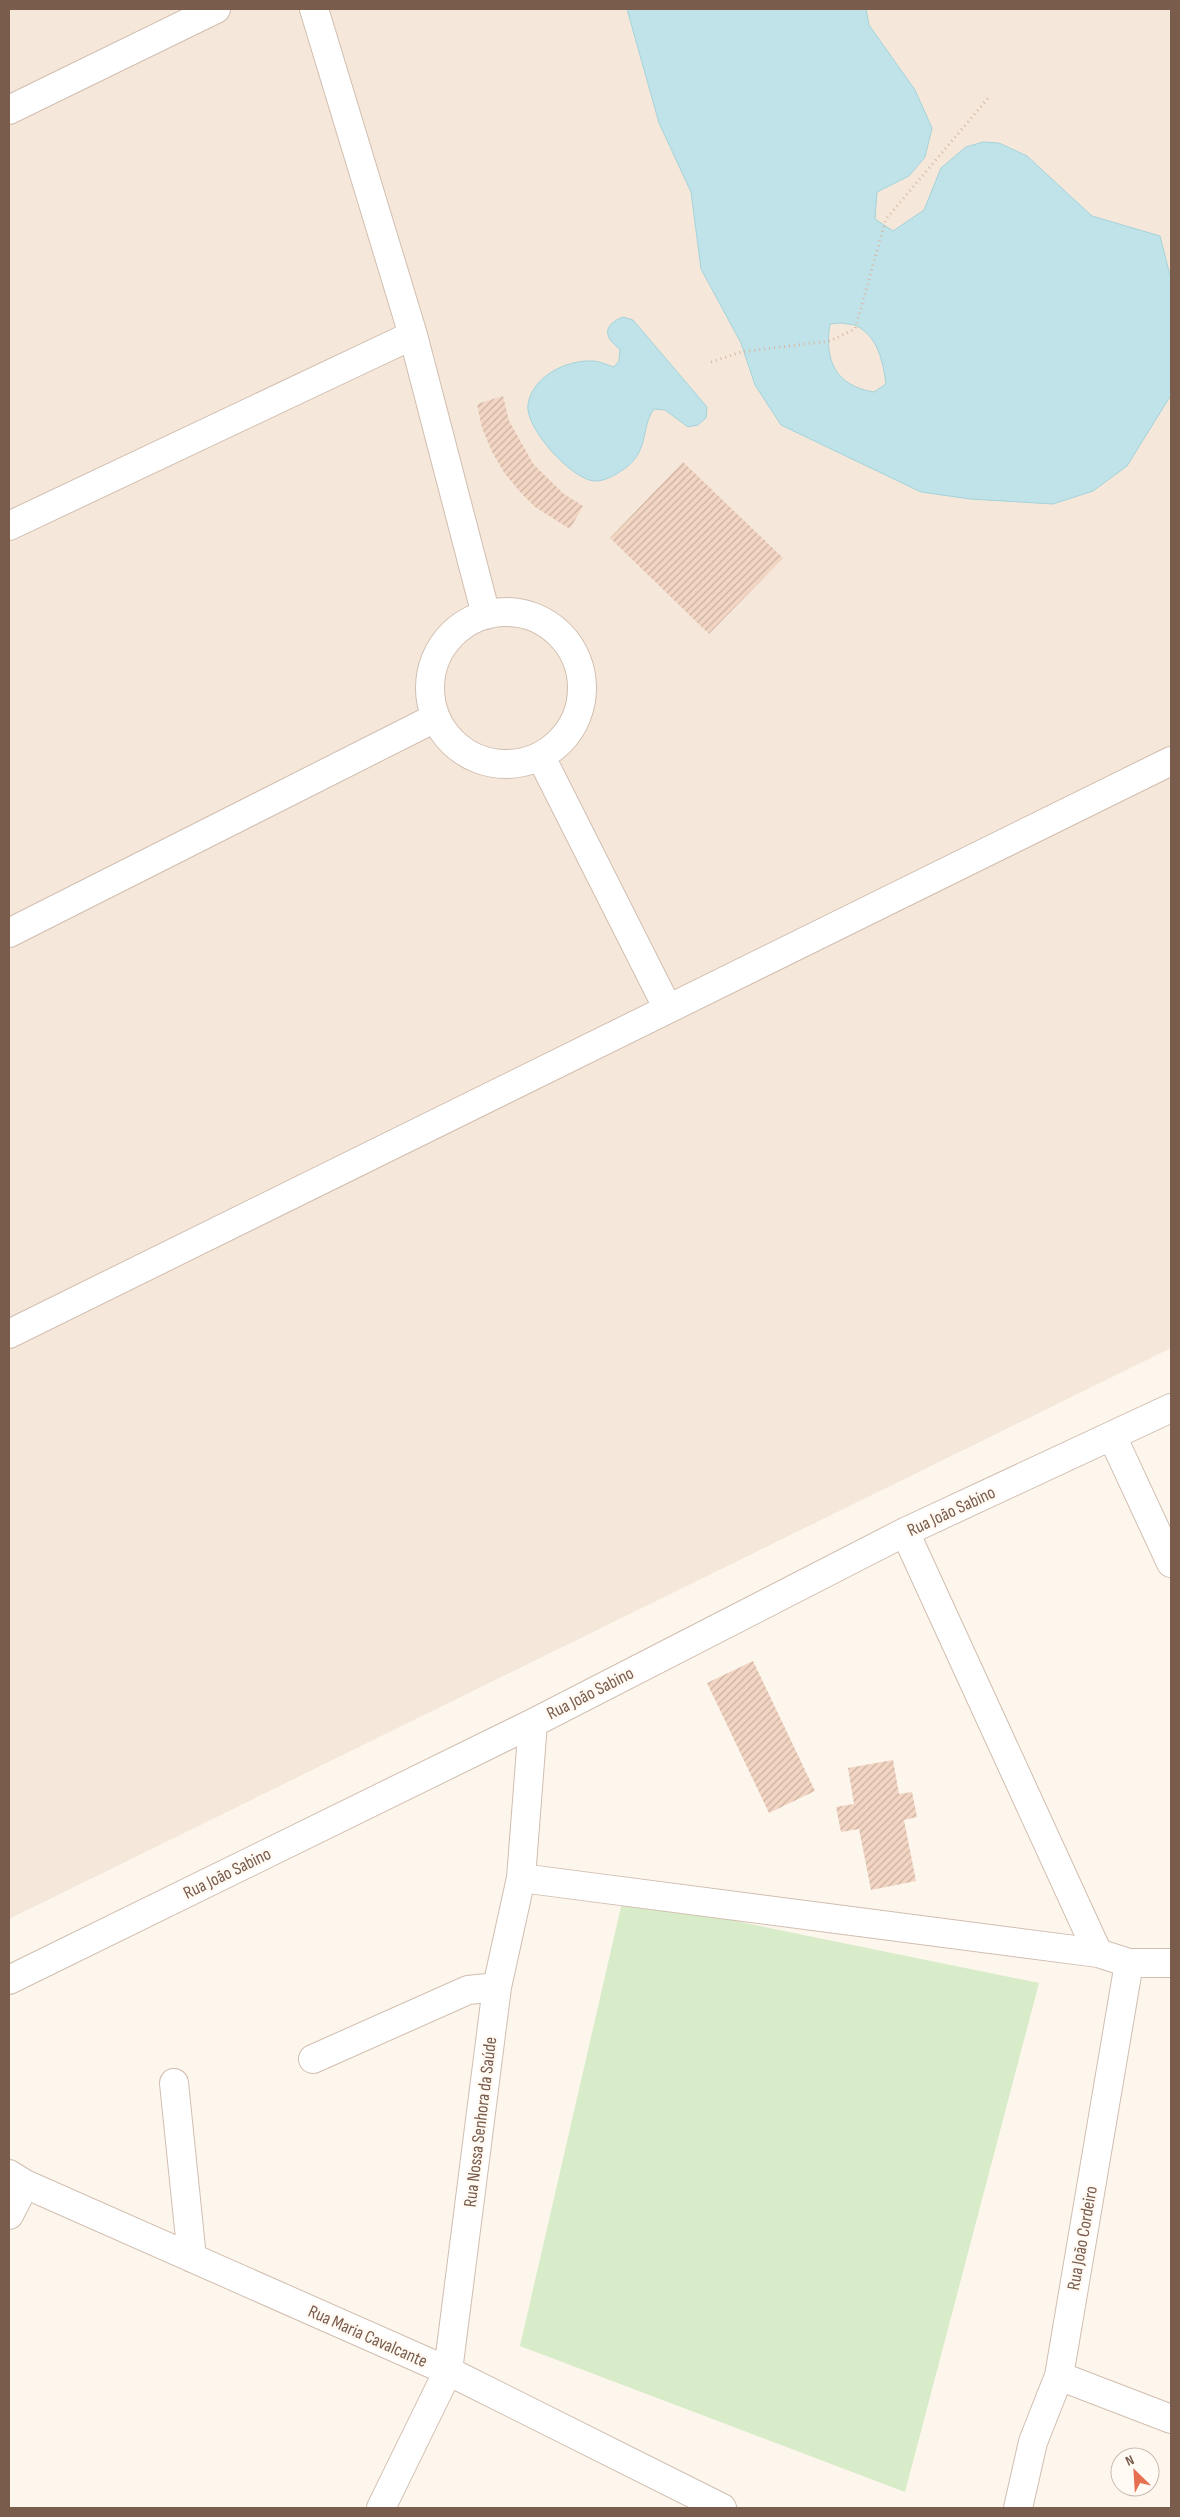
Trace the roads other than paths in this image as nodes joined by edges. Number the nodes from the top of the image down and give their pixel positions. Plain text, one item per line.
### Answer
1 (216, 9) edge
2 (314, 9) edge
3 (9, 110) edge
4 (413, 335) junction
5 (9, 526) edge
6 (486, 615) junction
7 (435, 718) junction
8 (541, 757) junction
9 (1171, 761) edge
10 (9, 933) edge
11 (668, 1009) junction
12 (9, 1334) edge
13 (1171, 1408) edge
14 (1112, 1436) junction
15 (906, 1532) junction
16 (1171, 1563) edge
17 (532, 1723) junction
18 (521, 1878) junction
19 (1098, 1952) junction
20 (1130, 1963) junction
21 (1171, 1963) edge
22 (9, 1980) edge
23 (497, 1987) junction
24 (313, 2059) dead end
25 (174, 2083) dead end
26 (17, 2179) edge
27 (9, 2215) edge
28 (192, 2258) junction
29 (448, 2371) junction
30 (1058, 2376) junction
31 (1171, 2419) edge
32 (381, 2508) edge
33 (722, 2508) edge
34 (1018, 2508) edge

1 - 3 street
2 - 4 street
4 - 5 street
4 - 6 street
6 - 7 street
6 - 8 street
7 - 8 street
7 - 10 street
8 - 11 street
9 - 11 street
11 - 12 street
13 - 14 street, Rua João Sabino
14 - 15 street, Rua João Sabino
14 - 16 street
15 - 17 street, Rua João Sabino
15 - 19 street
17 - 18 street, Rua Nossa Senhora da Saúde
17 - 22 street, Rua João Sabino
18 - 19 street
18 - 23 street, Rua Nossa Senhora da Saúde
19 - 20 street
20 - 21 street
20 - 30 street, Rua João Cordeiro
23 - 24 street
23 - 29 street, Rua Nossa Senhora da Saúde
25 - 28 street
26 - 27 street
26 - 28 street, Rua Maria Cavalcante
28 - 29 street, Rua Maria Cavalcante
29 - 32 street, Rua Nossa Senhora da Saúde
29 - 33 street, Rua Maria Cavalcante
30 - 31 street
30 - 34 street, Rua João Cordeiro

